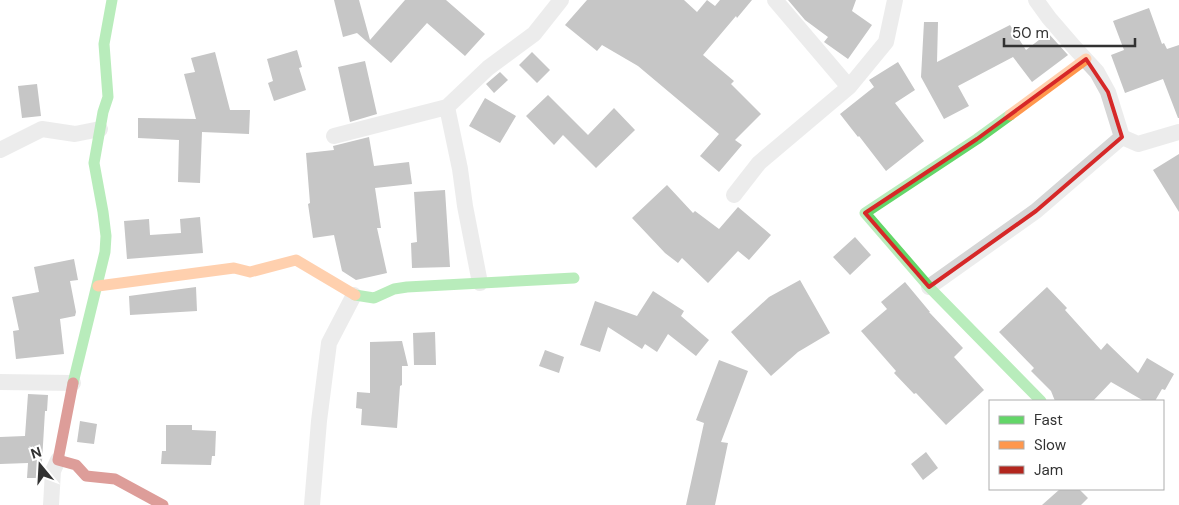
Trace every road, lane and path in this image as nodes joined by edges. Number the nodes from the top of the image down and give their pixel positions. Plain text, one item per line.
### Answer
1 (112, 0) edge
2 (561, 0) edge
3 (775, 0) edge
4 (895, 0) edge
5 (1036, 0) edge
6 (1086, 59) junction
7 (849, 87) junction
8 (447, 107) junction
9 (100, 129) junction
10 (1179, 132) edge
11 (334, 136) dead end
12 (1122, 137) junction
13 (0, 150) edge
14 (734, 195) dead end
15 (574, 278) dead end
16 (480, 283) junction
17 (98, 286) junction
18 (928, 287) junction
19 (354, 296) junction
20 (0, 382) edge
21 (73, 383) junction
22 (1040, 400) edge
23 (58, 460) junction
24 (51, 505) edge
25 (164, 505) edge
26 (312, 505) edge

1 - 9 street
2 - 8 street
3 - 7 street
4 - 7 street
5 - 6 street
6 - 12 street
6 - 18 street
7 - 14 street
8 - 11 street
8 - 16 street
9 - 13 street
9 - 17 street
10 - 12 street
12 - 18 street
15 - 16 street
16 - 19 street
17 - 19 street
17 - 21 street
18 - 22 street
19 - 26 street
20 - 21 street
21 - 23 street
23 - 24 street
23 - 25 street

